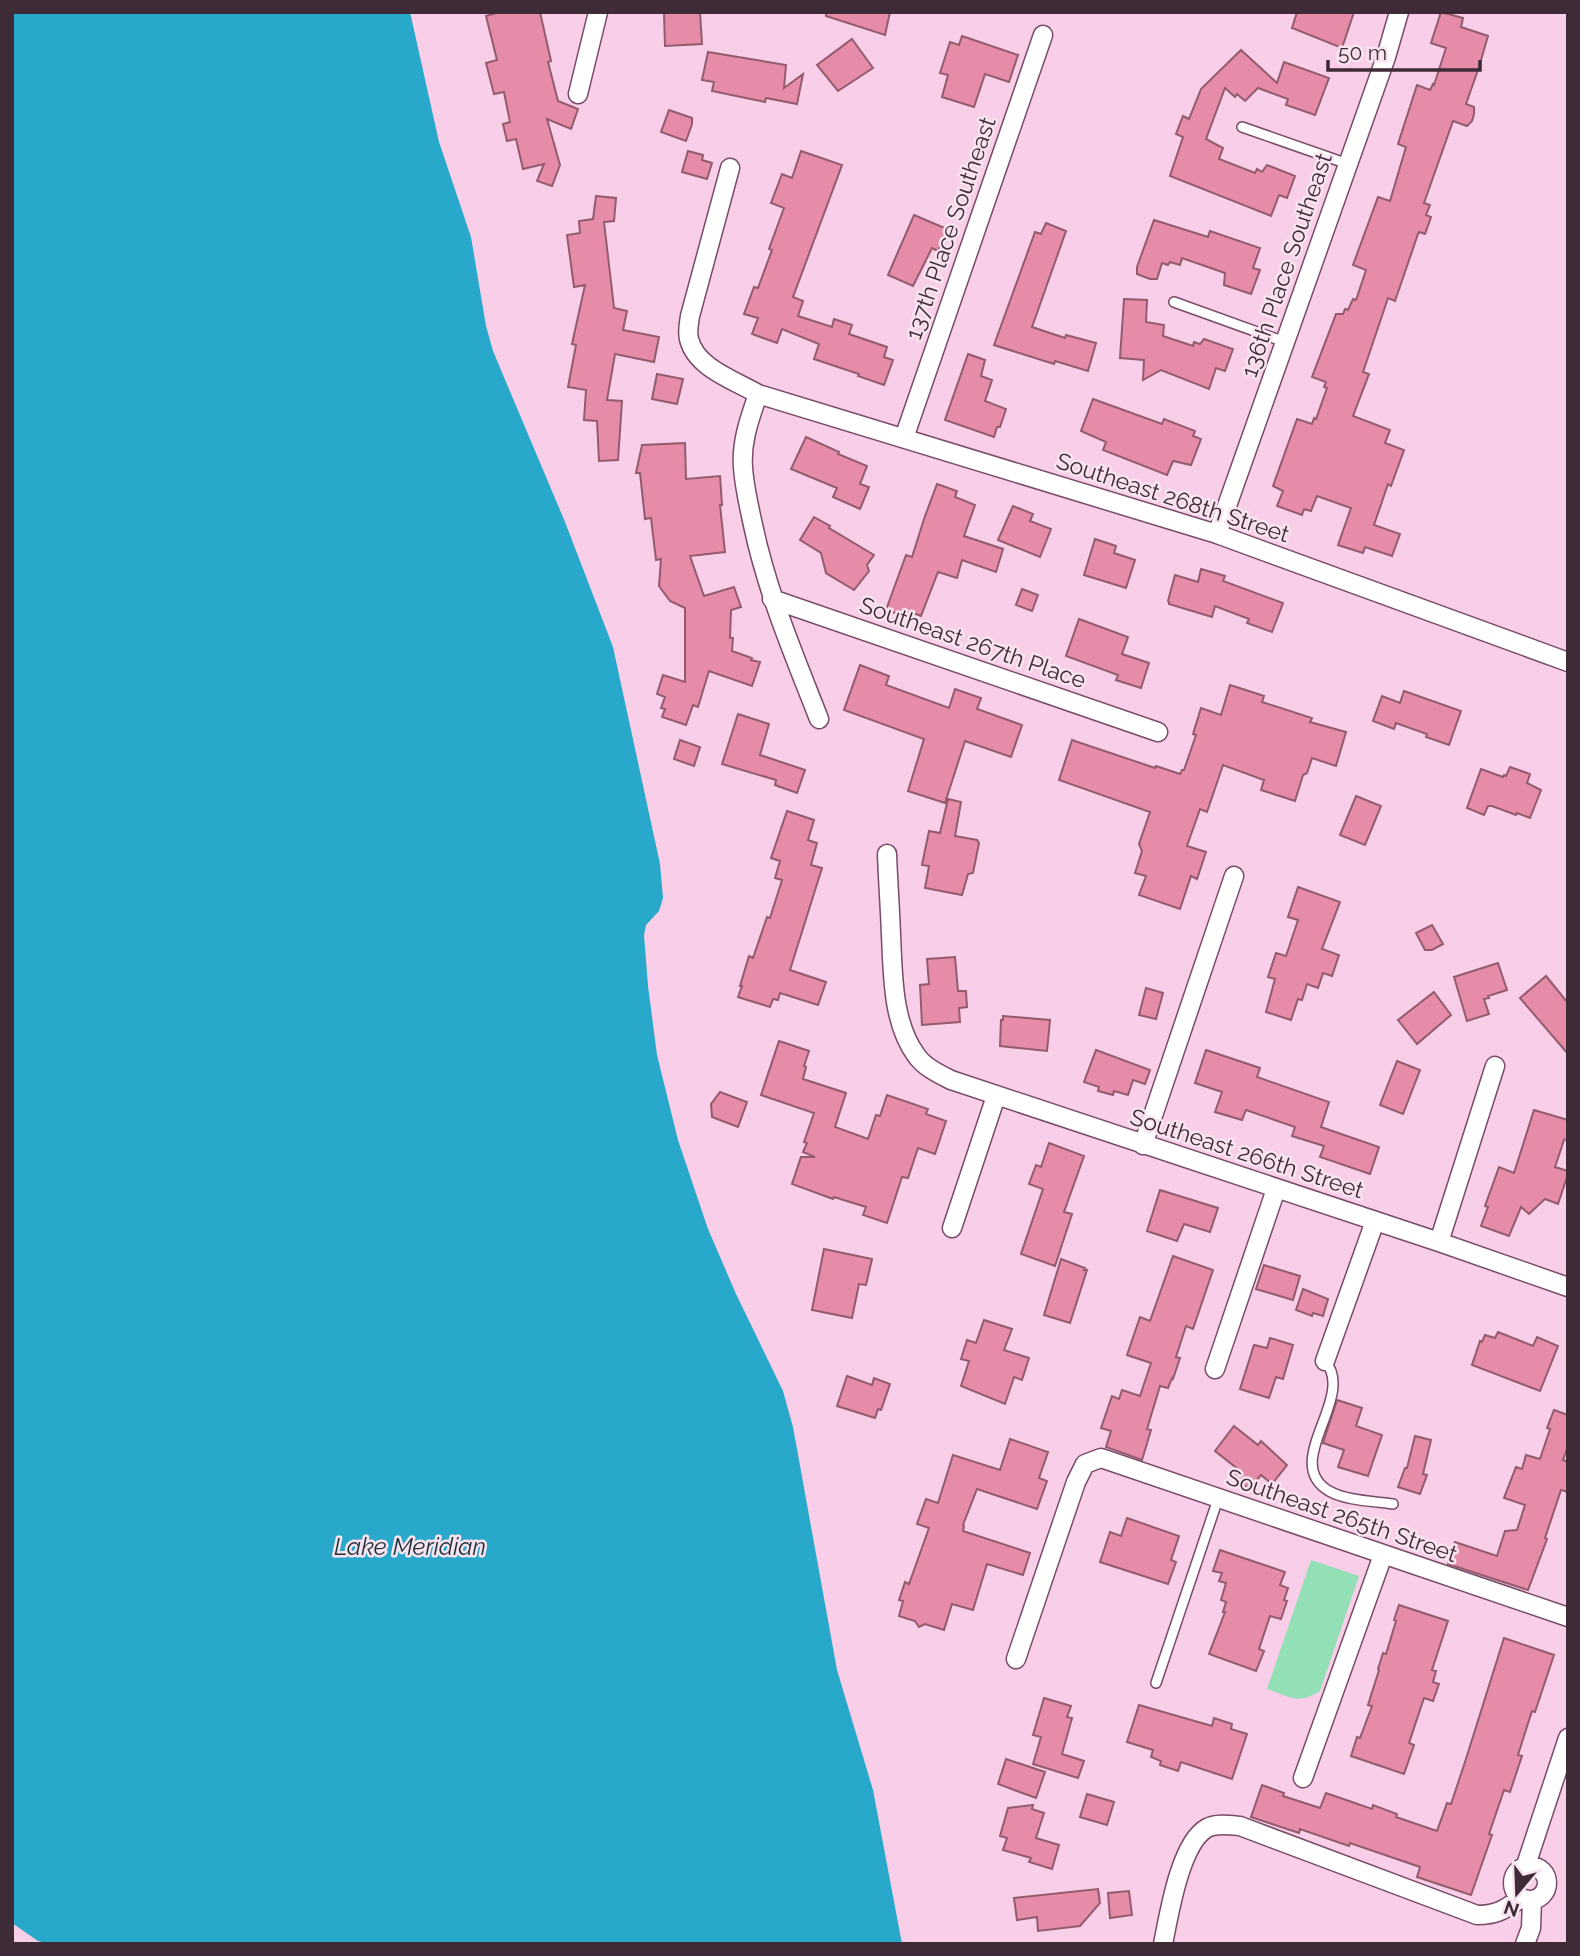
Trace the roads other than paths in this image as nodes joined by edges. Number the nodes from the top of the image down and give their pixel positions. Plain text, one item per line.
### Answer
1 (598, 12) edge
2 (1399, 12) edge
3 (1043, 35) dead end
4 (578, 94) dead end
5 (1242, 127) dead end
6 (1348, 164) junction
7 (730, 168) dead end
8 (1174, 302) dead end
9 (1285, 342) junction
10 (758, 394) junction
11 (904, 438) junction
12 (1217, 534) junction
13 (772, 599) junction
14 (1568, 662) edge
15 (818, 719) dead end
16 (1158, 732) dead end
17 (887, 854) dead end
18 (1234, 876) dead end
19 (1494, 1066) dead end
20 (996, 1096) junction
21 (1143, 1145) junction
22 (1276, 1189) junction
23 (1375, 1221) junction
24 (952, 1227) dead end
25 (1439, 1242) junction
26 (1568, 1287) edge
27 (1325, 1361) joint
28 (1215, 1369) dead end
29 (1218, 1499) junction
30 (1393, 1504) dead end
31 (1383, 1555) junction
32 (1568, 1617) edge
33 (1016, 1659) dead end
34 (1156, 1683) dead end
35 (1567, 1741) edge
36 (1303, 1778) dead end
37 (1524, 1867) junction
38 (1526, 1899) junction
39 (1163, 1944) edge
40 (1525, 1944) edge

1 - 4 street
2 - 6 street, 136th Place Southeast
3 - 11 street, 137th Place Southeast
5 - 6 lane
6 - 9 street, 136th Place Southeast
7 - 10 street, Southeast 268th Street
8 - 9 lane
9 - 12 street, 136th Place Southeast
10 - 11 street, Southeast 268th Street
10 - 13 street
11 - 12 street, Southeast 268th Street
12 - 14 street, Southeast 268th Street
13 - 15 street
13 - 16 street, Southeast 267th Place
17 - 20 street, Southeast 266th Street
18 - 21 street
19 - 25 street
20 - 21 street, Southeast 266th Street
20 - 24 street
21 - 22 street, Southeast 266th Street
22 - 23 street, Southeast 266th Street
22 - 28 street
23 - 25 street, Southeast 266th Street
23 - 27 street
25 - 26 street, Southeast 266th Street
27 - 30 lane
29 - 31 street, Southeast 265th Street
29 - 33 street, Southeast 265th Street
29 - 34 lane
31 - 32 street, Southeast 265th Street
31 - 36 street
35 - 37 street
37 - 38 street
37 - 38 street
38 - 39 street
38 - 40 street

